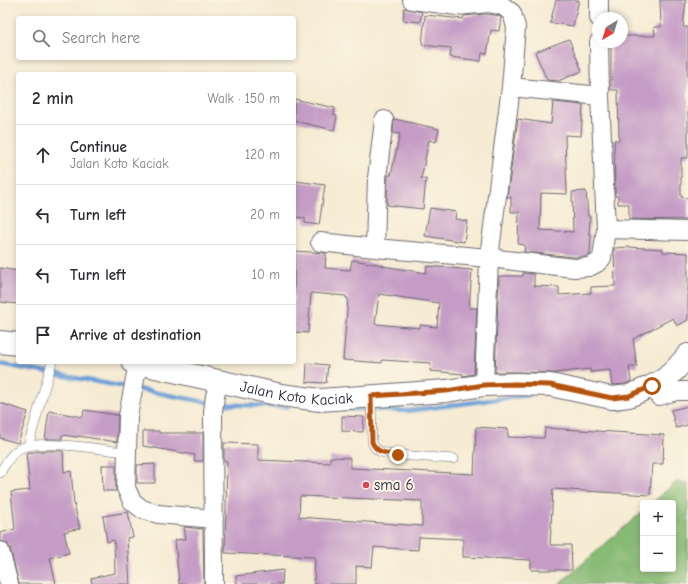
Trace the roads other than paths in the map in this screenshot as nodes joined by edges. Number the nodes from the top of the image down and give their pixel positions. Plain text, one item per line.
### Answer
1 (412, 0) edge
2 (599, 0) edge
3 (599, 12) edge
4 (599, 48) edge
5 (511, 86) junction
6 (600, 96) junction
7 (384, 120) dead end
8 (606, 229) junction
9 (688, 231) edge
10 (320, 242) dead end
11 (374, 248) junction
12 (489, 258) junction
13 (0, 342) edge
14 (16, 344) edge
15 (688, 355) edge
16 (51, 364) edge
17 (136, 365) edge
18 (484, 385) junction
19 (654, 390) junction
20 (688, 391) edge
21 (216, 396) junction
22 (371, 406) junction
23 (28, 446) junction
24 (127, 452) junction
25 (454, 459) dead end
26 (0, 473) edge
27 (214, 519) junction
28 (0, 551) edge
29 (9, 584) edge
30 (214, 584) edge

1 - 5 street
2 - 3 street
4 - 6 street
5 - 6 street
5 - 12 street
6 - 8 street
7 - 11 street
8 - 9 street
8 - 12 street
10 - 11 street
11 - 12 street
12 - 18 street
13 - 14 street
15 - 19 street, Jalan Koto Kaciak
16 - 23 lane
17 - 21 street, Jalan Koto Kaciak
17 - 24 street
18 - 19 street, Jalan Koto Kaciak
18 - 22 street, Jalan Koto Kaciak
19 - 20 street
21 - 22 street, Jalan Koto Kaciak
21 - 27 street
22 - 25 lane
23 - 24 lane
23 - 26 lane
24 - 27 street
27 - 30 street
28 - 29 street

